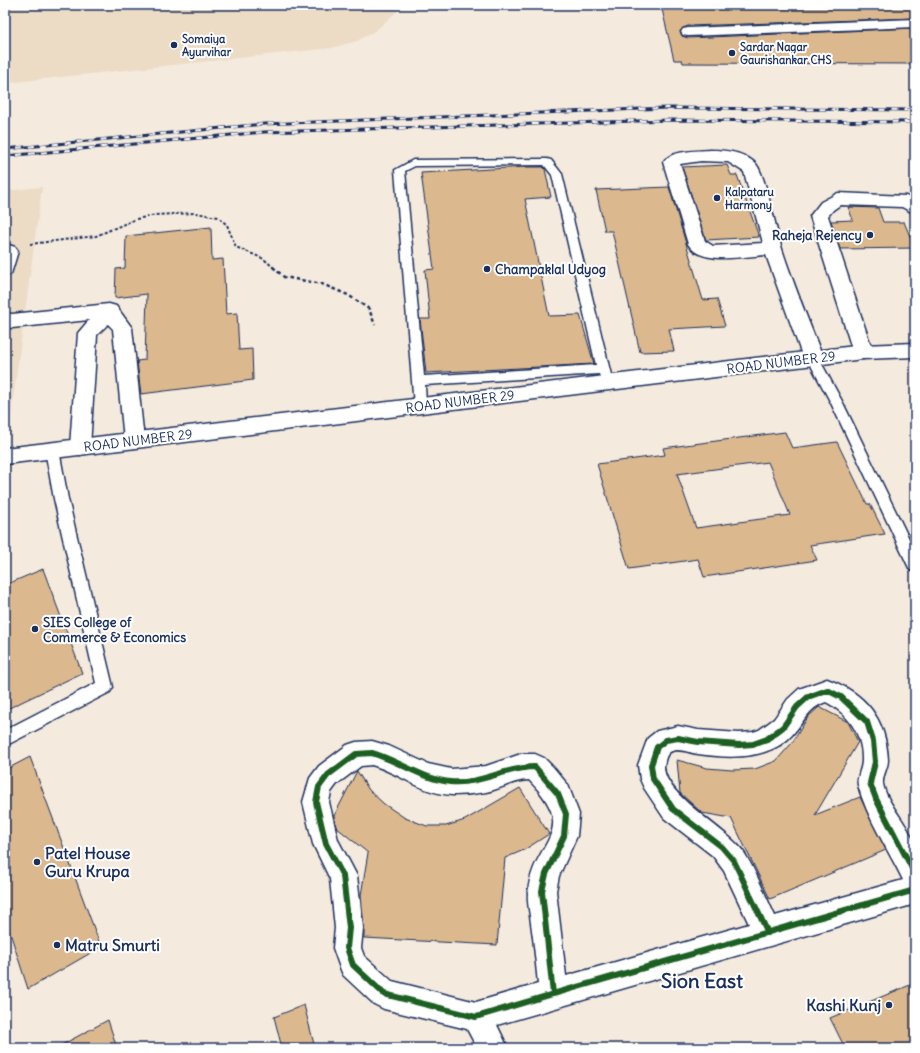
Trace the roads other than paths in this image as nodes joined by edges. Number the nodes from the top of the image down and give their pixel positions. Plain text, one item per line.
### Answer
1 (915, 23) edge
2 (688, 32) dead end
3 (915, 208) edge
4 (773, 249) junction
5 (9, 251) road end
6 (5, 270) edge
7 (109, 311) junction
8 (5, 320) edge
9 (915, 350) edge
10 (863, 352) junction
11 (814, 358) junction
12 (606, 376) junction
13 (418, 381) junction
14 (420, 406) junction
15 (134, 440) junction
16 (80, 447) junction
17 (52, 450) junction
18 (5, 456) edge
19 (915, 566) edge
20 (5, 738) edge
21 (915, 874) edge
22 (915, 890) edge
23 (768, 933) junction
24 (553, 994) junction
25 (476, 1017) junction
26 (493, 1048) edge

1 - 2 street
3 - 10 street
4 - 4 street
4 - 11 street
5 - 6 street
7 - 8 street
7 - 15 street
7 - 16 street
9 - 10 street, ROAD NUMBER 29
10 - 11 street, ROAD NUMBER 29
11 - 12 street, ROAD NUMBER 29
11 - 19 lane
12 - 13 lane
12 - 13 lane
12 - 14 street, ROAD NUMBER 29
13 - 14 lane
14 - 15 street, ROAD NUMBER 29
15 - 16 street, ROAD NUMBER 29
16 - 17 street, ROAD NUMBER 29
17 - 18 street, ROAD NUMBER 29
17 - 20 lane
21 - 23 street
22 - 23 street
23 - 24 street
24 - 25 street
24 - 25 street
25 - 26 street

